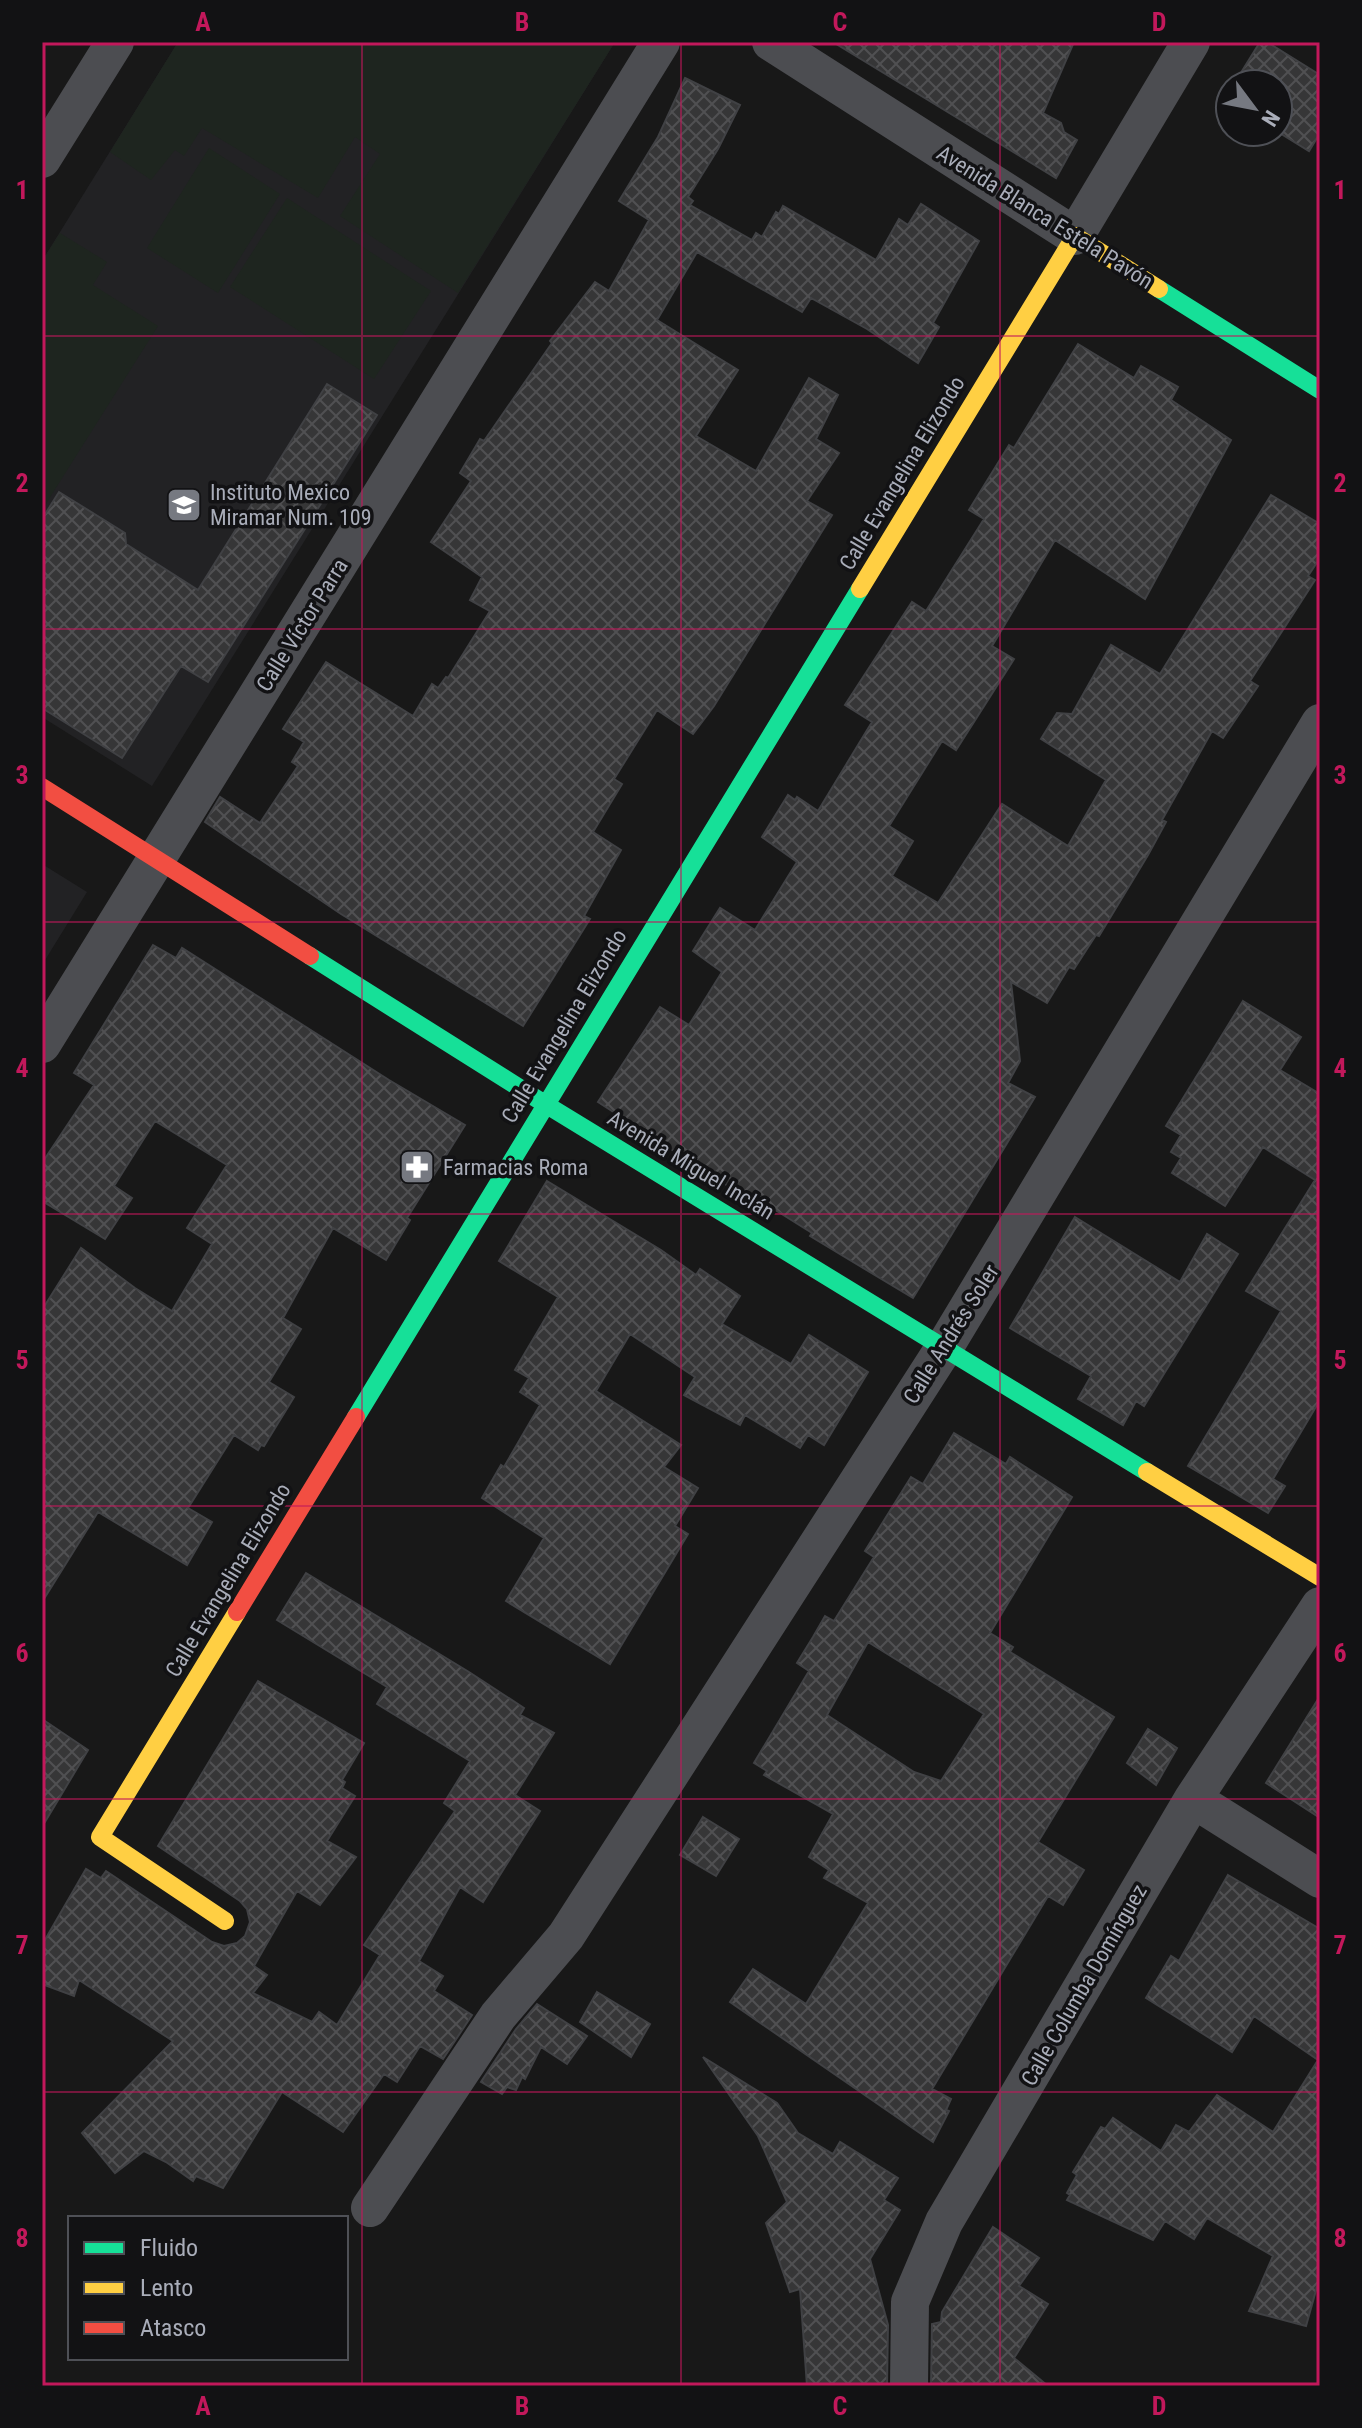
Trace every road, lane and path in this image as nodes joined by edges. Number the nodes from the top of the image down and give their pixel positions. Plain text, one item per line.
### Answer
1 (115, 42) edge
2 (661, 42) edge
3 (771, 42) edge
4 (1191, 42) edge
5 (42, 159) edge
6 (1075, 236) junction
7 (1320, 390) edge
8 (1320, 723) edge
9 (42, 787) edge
10 (158, 859) junction
11 (42, 1044) edge
12 (545, 1104) junction
13 (944, 1348) junction
14 (1320, 1577) edge
15 (1320, 1606) edge
16 (1193, 1799) junction
17 (1320, 1879) edge
18 (225, 1921) dead end
19 (370, 2208) dead end
20 (909, 2386) edge

1 - 5 street
2 - 10 street, Calle Víctor Parra
3 - 6 street, Avenida Blanca Estela Pavón
4 - 6 street
6 - 7 street, Avenida Blanca Estela Pavón
6 - 12 street, Calle Evangelina Elizondo
8 - 13 street, Calle Andrés Soler
9 - 10 street, Avenida Miguel Inclán
10 - 11 street, Calle Víctor Parra
10 - 12 street, Avenida Miguel Inclán
12 - 13 street, Avenida Miguel Inclán
12 - 18 street, Calle Evangelina Elizondo
13 - 14 street, Avenida Miguel Inclán
13 - 19 street, Calle Andrés Soler
15 - 16 street, Calle Columba Domínguez
16 - 17 street
16 - 20 street, Calle Columba Domínguez

